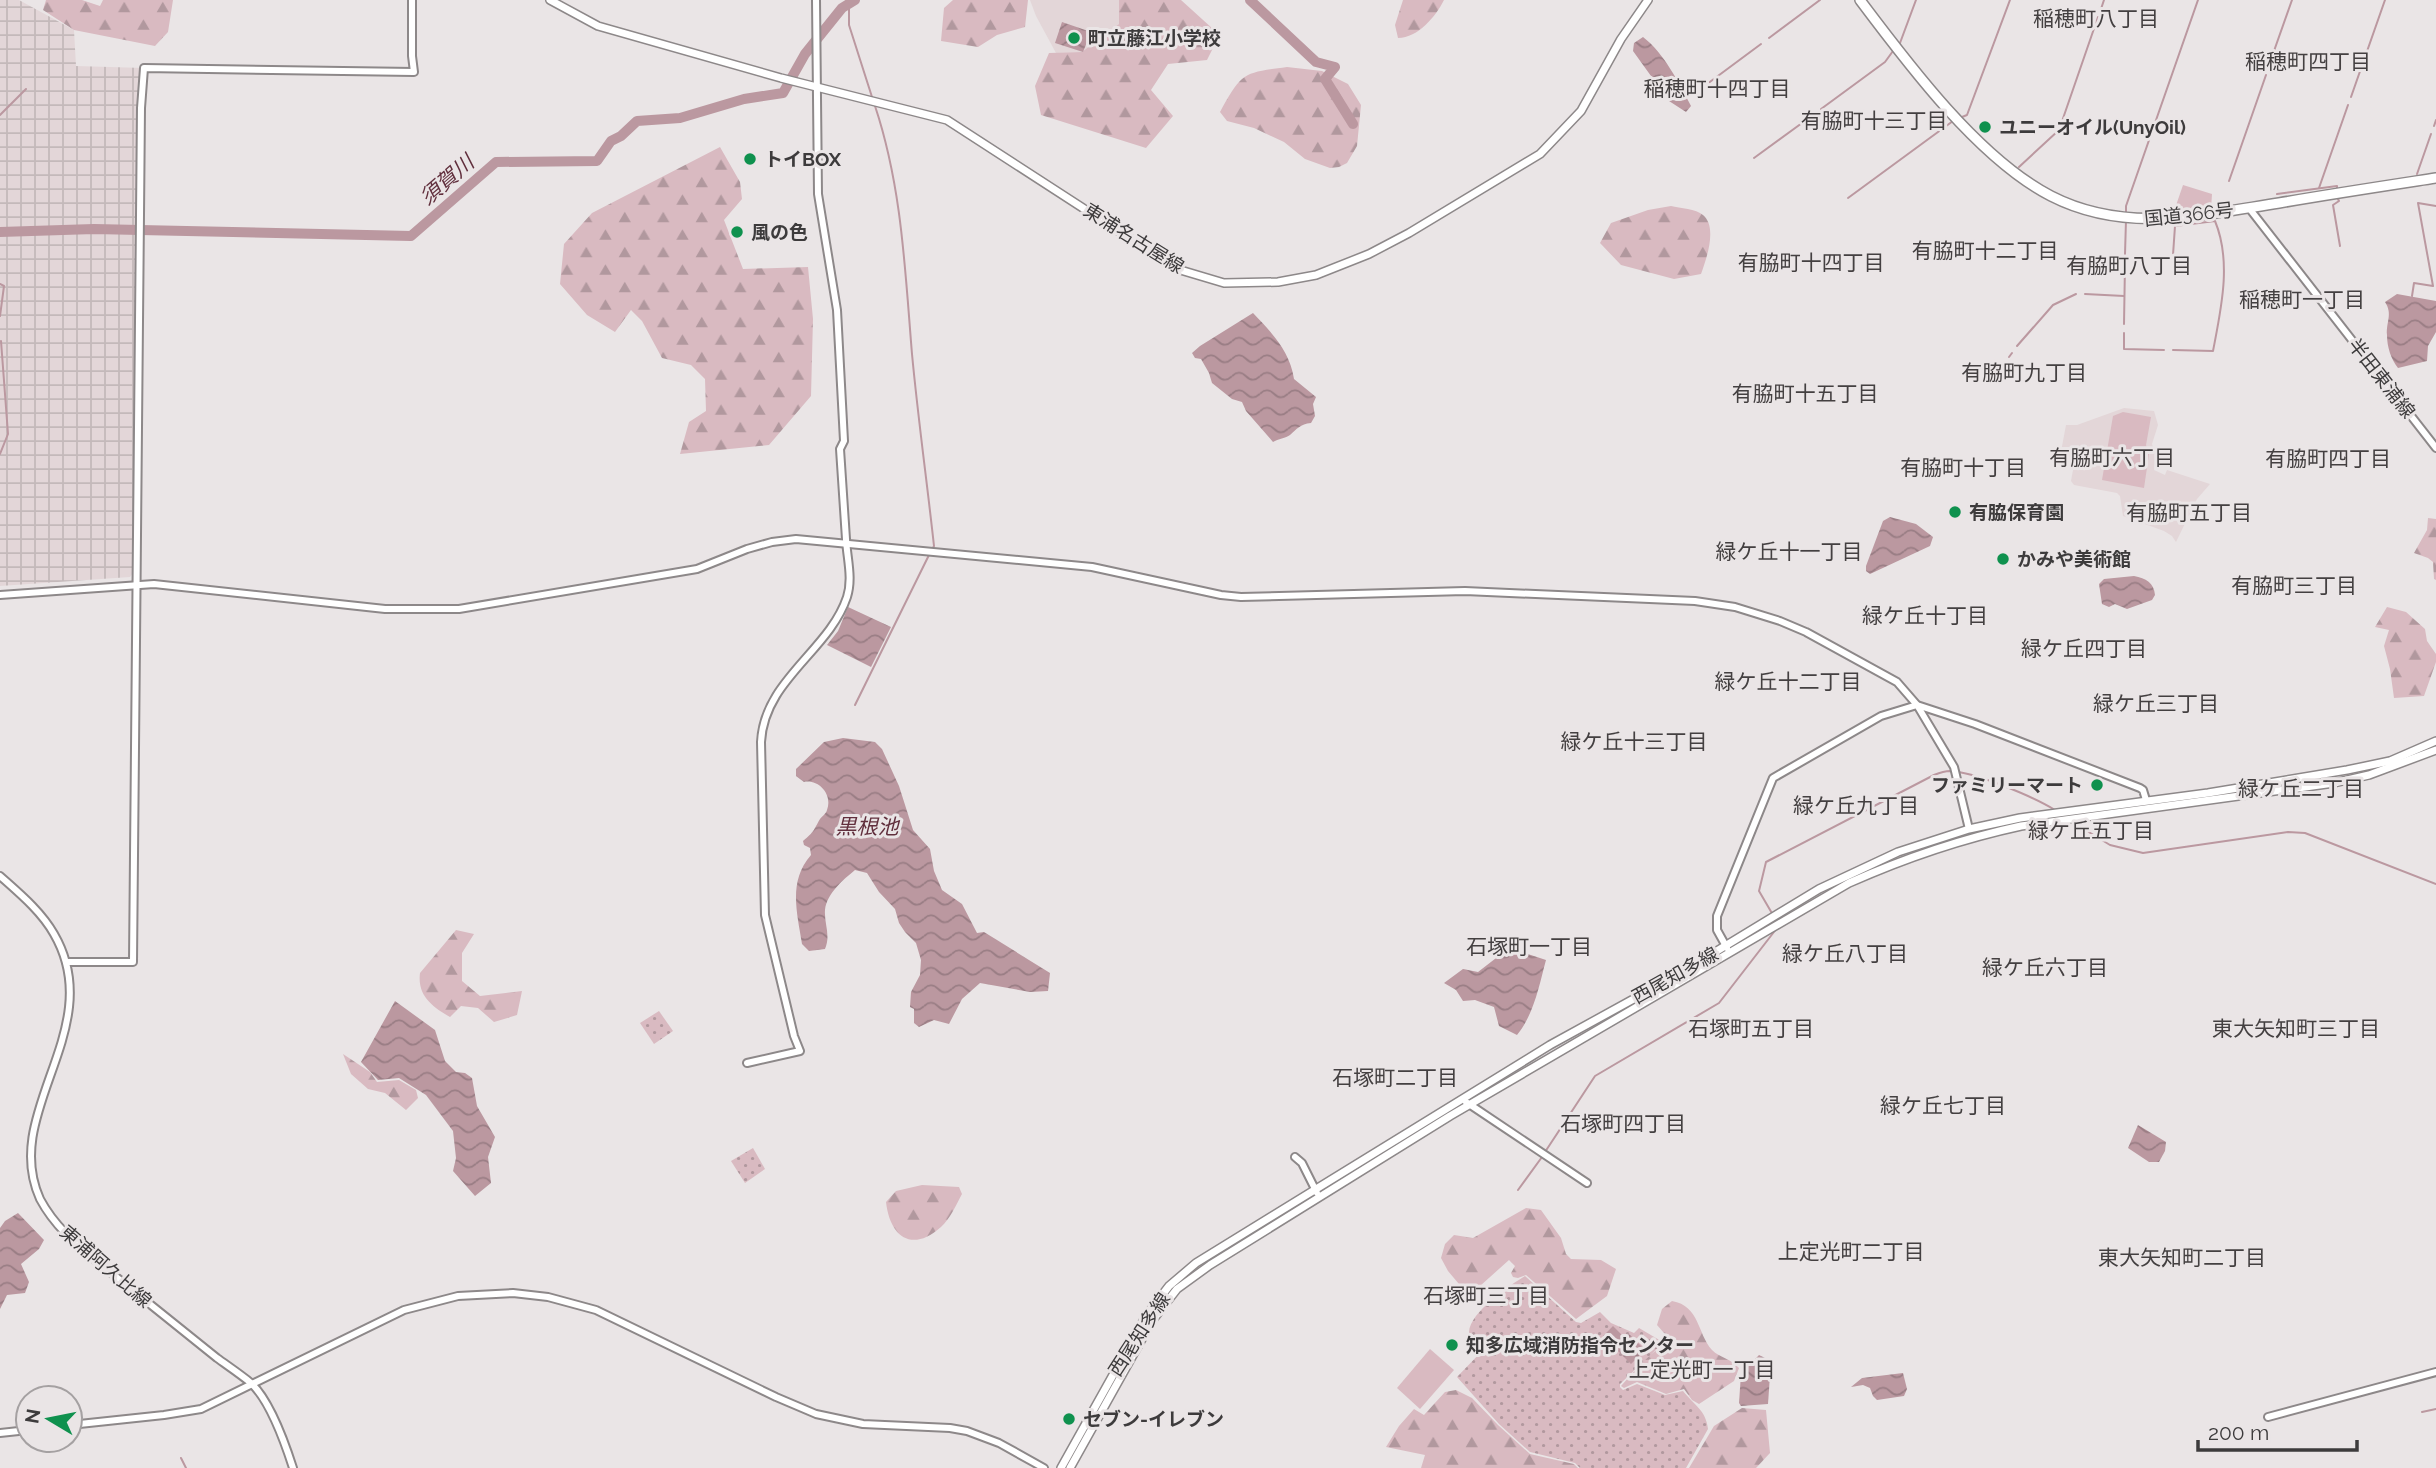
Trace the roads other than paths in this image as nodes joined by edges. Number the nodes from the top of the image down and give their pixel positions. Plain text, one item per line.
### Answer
1 (412, 0) edge
2 (550, 0) edge
3 (816, 0) edge
4 (1648, 0) edge
5 (1860, 0) edge
6 (816, 86) junction
7 (2436, 178) edge
8 (2249, 208) junction
9 (2436, 448) edge
10 (846, 544) junction
11 (137, 584) junction
12 (0, 595) edge
13 (1917, 705) junction
14 (2436, 741) edge
15 (2436, 750) edge
16 (2146, 800) junction
17 (2063, 816) junction
18 (1969, 829) junction
19 (0, 876) edge
20 (1776, 920) junction
21 (1728, 949) junction
22 (66, 962) junction
23 (747, 1063) dead end
24 (1462, 1098) junction
25 (1469, 1105) junction
26 (1295, 1157) dead end
27 (1587, 1183) dead end
28 (1315, 1189) junction
29 (1320, 1198) junction
30 (2436, 1372) edge
31 (252, 1384) junction
32 (2268, 1417) dead end
33 (84, 1423) edge
34 (293, 1468) edge
35 (1044, 1468) edge
36 (1060, 1468) edge
37 (1070, 1468) edge

1 - 11 street
2 - 6 main road, 東浦名古屋線
3 - 6 street
4 - 6 main road, 東浦名古屋線
5 - 8 highway, 国道366号
6 - 10 street
7 - 8 highway, 国道366号
8 - 9 street, 半田東浦線
10 - 11 street
10 - 13 street
10 - 23 street
11 - 12 street
11 - 22 street
13 - 16 street
13 - 18 street
13 - 21 street
14 - 16 main road, 西尾知多線
15 - 17 main road, 西尾知多線
16 - 17 main road, 西尾知多線
17 - 18 main road, 西尾知多線
17 - 20 main road, 西尾知多線
18 - 20 main road, 西尾知多線
19 - 22 street, 東浦阿久比線
20 - 21 main road, 西尾知多線
21 - 24 main road, 西尾知多線
21 - 25 main road, 西尾知多線
22 - 31 street, 東浦阿久比線
24 - 25 street
24 - 28 main road, 西尾知多線
25 - 27 street
25 - 29 main road, 西尾知多線
26 - 28 street
28 - 29 street
28 - 36 main road, 西尾知多線
29 - 37 main road, 西尾知多線
30 - 32 street
31 - 33 street
31 - 34 street, 東浦阿久比線
31 - 35 street

